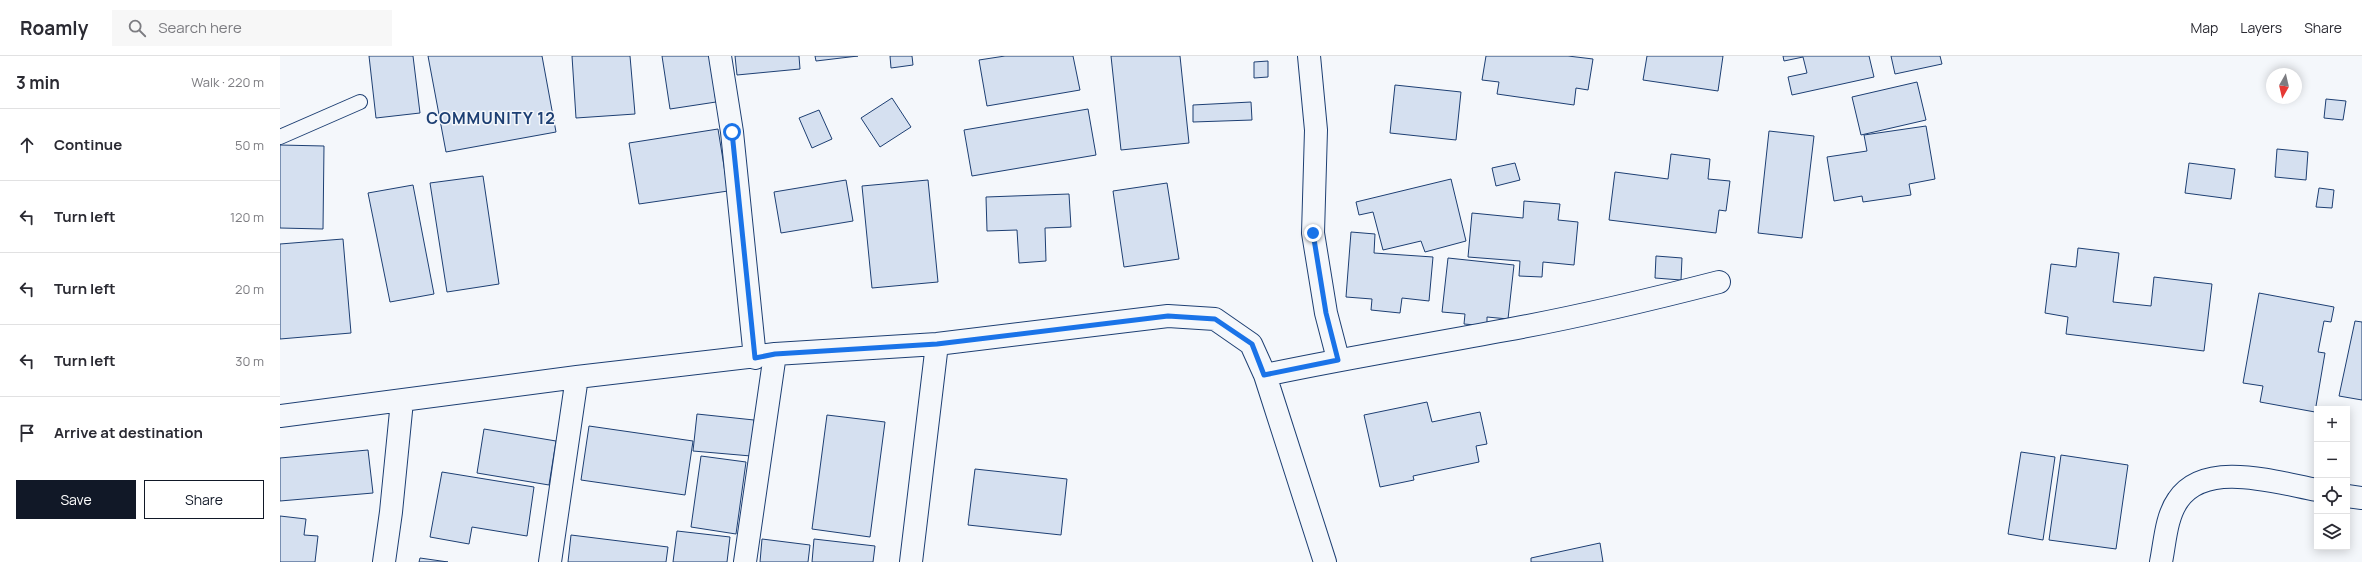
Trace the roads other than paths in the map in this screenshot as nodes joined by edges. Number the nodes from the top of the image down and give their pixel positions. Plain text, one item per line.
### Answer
1 (720, 56) edge
2 (1309, 56) edge
3 (360, 102) dead end
4 (280, 137) edge
5 (1719, 282) dead end
6 (937, 344) junction
7 (765, 356) junction
8 (1338, 360) junction
9 (1264, 375) junction
10 (577, 377) junction
11 (402, 400) junction
12 (280, 416) edge
13 (2314, 489) edge
14 (2350, 496) edge
15 (2362, 498) edge
16 (384, 562) edge
17 (550, 562) edge
18 (745, 562) edge
19 (911, 562) edge
20 (1325, 562) edge
21 (2161, 562) edge

1 - 7 street
2 - 8 street
3 - 4 lane
5 - 8 street
6 - 7 street
6 - 9 street
6 - 19 street
7 - 10 street
7 - 18 street
8 - 9 street
9 - 20 street
10 - 11 street
10 - 17 street
11 - 12 street
11 - 16 street
13 - 21 street
14 - 15 street

